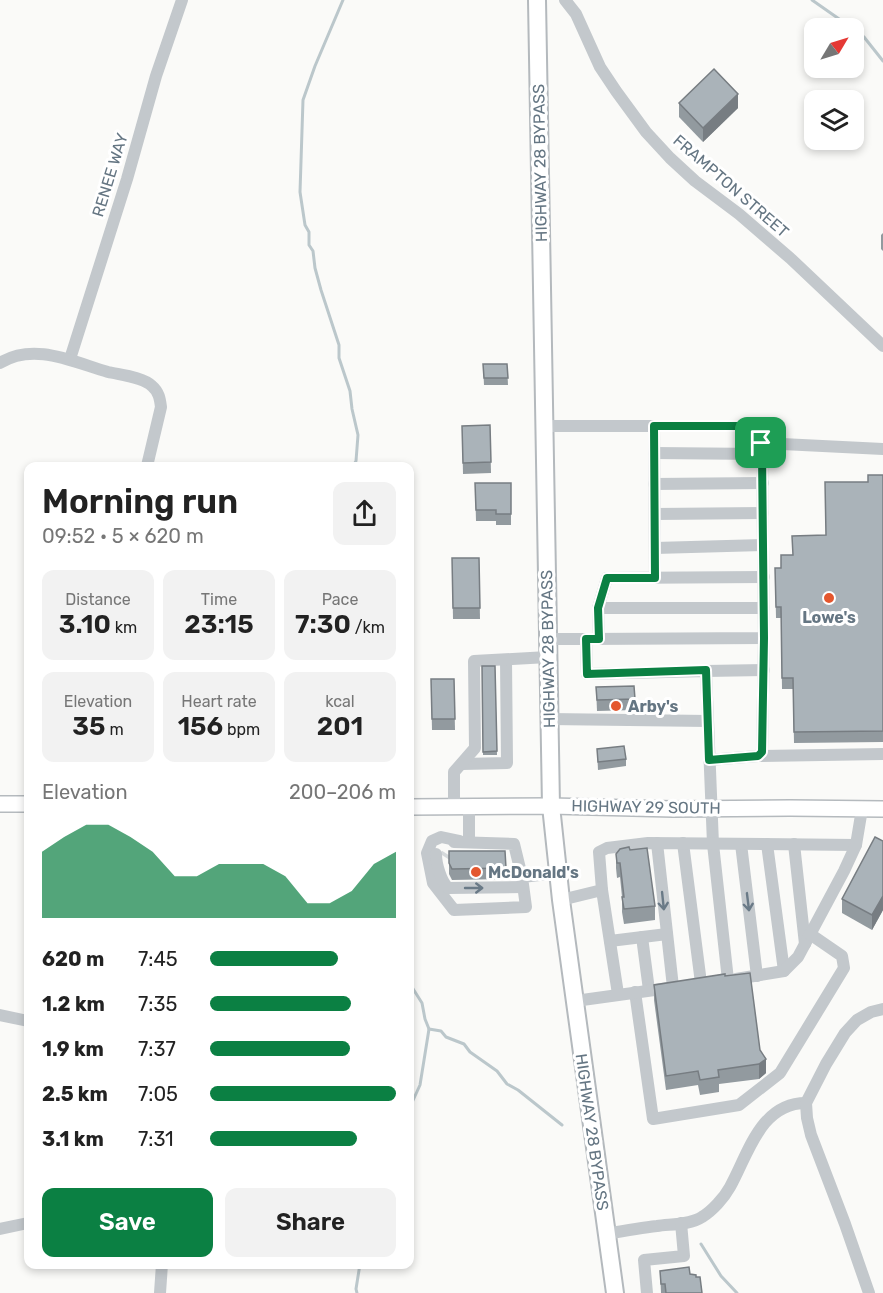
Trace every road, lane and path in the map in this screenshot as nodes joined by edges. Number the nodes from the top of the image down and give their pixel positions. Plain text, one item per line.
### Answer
1 (182, 0) edge
2 (537, 0) edge
3 (565, 0) edge
4 (883, 346) edge
5 (70, 359) junction
6 (0, 363) edge
7 (545, 426) junction
8 (654, 426) junction
9 (761, 449) junction
10 (883, 449) edge
11 (654, 453) junction
12 (148, 462) edge
13 (763, 483) junction
14 (654, 484) junction
15 (763, 513) junction
16 (654, 514) junction
17 (763, 545) junction
18 (655, 548) junction
19 (764, 577) junction
20 (655, 578) junction
21 (598, 608) junction
22 (764, 608) junction
23 (764, 638) junction
24 (548, 639) junction
25 (592, 639) junction
26 (548, 657) junction
27 (506, 660) junction
28 (706, 670) junction
29 (764, 670) junction
30 (549, 719) junction
31 (708, 721) junction
32 (883, 754) edge
33 (758, 756) junction
34 (709, 760) junction
35 (462, 764) junction
36 (0, 804) edge
37 (24, 804) edge
38 (551, 806) junction
39 (414, 807) edge
40 (462, 807) junction
41 (711, 808) junction
42 (862, 809) junction
43 (883, 809) edge
44 (465, 841) junction
45 (657, 843) junction
46 (683, 843) junction
47 (713, 844) junction
48 (741, 844) junction
49 (766, 844) junction
50 (794, 844) junction
51 (856, 844) junction
52 (557, 873) junction
53 (523, 882) junction
54 (602, 890) junction
55 (561, 900) junction
56 (667, 934) junction
57 (642, 937) junction
58 (808, 939) junction
59 (610, 941) junction
60 (784, 971) junction
61 (757, 976) junction
62 (701, 983) junction
63 (649, 990) junction
64 (635, 992) junction
65 (618, 994) junction
66 (575, 1001) junction
67 (883, 1009) edge
68 (0, 1015) edge
69 (24, 1021) edge
70 (806, 1102) junction
71 (681, 1223) junction
72 (24, 1224) edge
73 (0, 1229) edge
74 (606, 1234) junction
75 (162, 1269) edge
76 (160, 1293) edge
77 (615, 1293) edge
78 (647, 1293) edge
79 (869, 1293) edge

1 - 5 street, RENEE WAY
2 - 7 highway, HIGHWAY 28 BYPASS
3 - 4 street, FRAMPTON STREET
5 - 6 street
5 - 12 street
7 - 8 street
7 - 24 highway, HIGHWAY 28 BYPASS
8 - 9 street
8 - 11 street
9 - 10 street
9 - 11 street
9 - 13 street
11 - 14 street
13 - 14 street
13 - 15 street
14 - 16 street
15 - 16 street
15 - 17 street
16 - 18 street
17 - 18 street
17 - 19 street
18 - 20 street
19 - 20 street
19 - 22 street
20 - 21 street
21 - 22 street
21 - 25 street
22 - 23 street
23 - 25 street
23 - 29 street
24 - 25 street
24 - 26 highway, HIGHWAY 28 BYPASS
25 - 28 street
26 - 27 street
26 - 30 highway, HIGHWAY 28 BYPASS
27 - 35 street
27 - 35 street
28 - 29 street
28 - 31 street
29 - 33 street
30 - 31 street
30 - 38 highway, HIGHWAY 28 BYPASS
31 - 34 street
32 - 33 street
33 - 34 street
34 - 41 street
35 - 40 street
36 - 37 main road
38 - 40 main road, HIGHWAY 29 SOUTH
38 - 41 main road, HIGHWAY 29 SOUTH
38 - 52 highway, HIGHWAY 28 BYPASS
39 - 40 main road, HIGHWAY 29 SOUTH
40 - 44 street
41 - 42 main road, HIGHWAY 29 SOUTH
41 - 47 street
42 - 43 main road, HIGHWAY 29 SOUTH
42 - 51 street
44 - 53 street
44 -> 53 street
44 - 53 street
45 - 46 street
45 - 54 street
45 -> 56 street
46 - 47 street
46 - 62 street
47 - 48 street
47 - 62 street
48 - 49 street
48 -> 61 street
49 - 50 street
49 - 60 street
50 - 51 street
50 - 58 street
51 - 58 street
52 - 53 street
52 - 55 highway, HIGHWAY 28 BYPASS
54 - 55 street
54 - 59 street
55 - 66 highway, HIGHWAY 28 BYPASS
56 - 57 street
56 - 62 street
57 - 59 street
57 - 63 street
58 - 60 street
58 - 64 street
59 - 65 street
60 - 61 street
61 - 62 street
62 - 63 street
63 - 64 street
64 - 65 street
65 - 66 street
66 - 74 highway, HIGHWAY 28 BYPASS
67 - 70 street
68 - 69 street
70 - 71 street
70 - 79 street
71 - 74 street
71 - 78 street
72 - 73 street
74 - 77 highway, HIGHWAY 28 BYPASS
75 - 76 street

